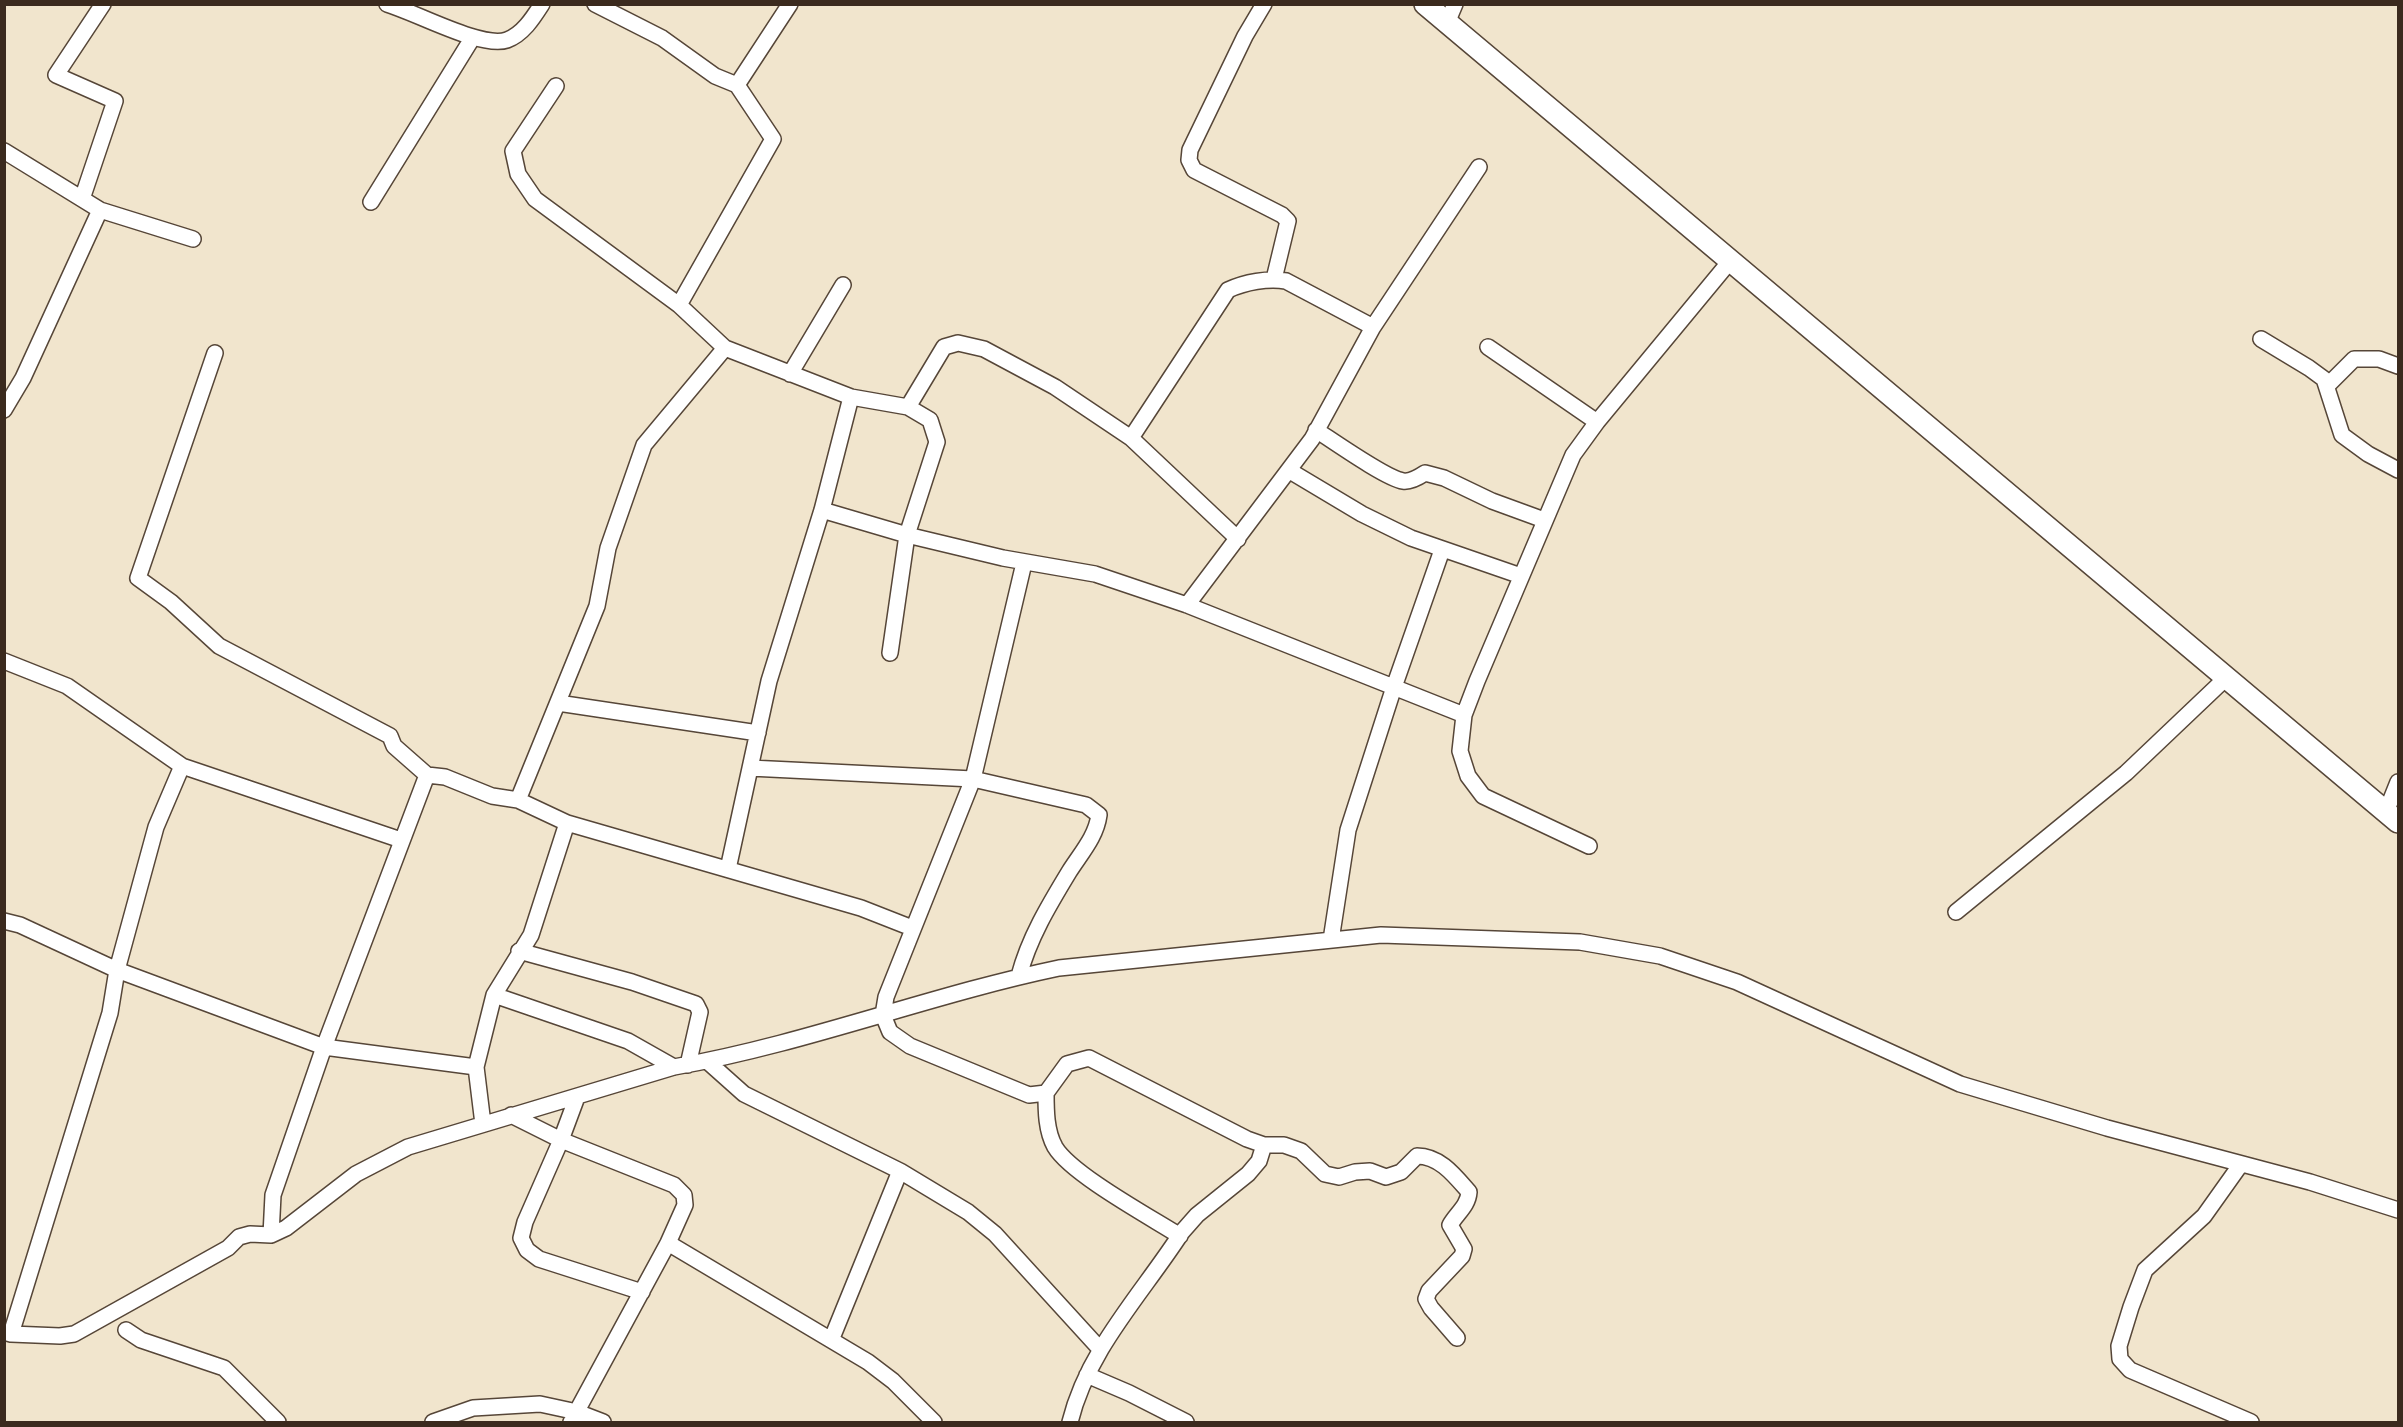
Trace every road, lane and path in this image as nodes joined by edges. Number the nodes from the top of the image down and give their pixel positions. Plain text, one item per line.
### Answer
1 (103, 4) edge
2 (387, 4) edge
3 (542, 4) edge
4 (595, 4) edge
5 (790, 4) edge
6 (1264, 4) edge
7 (1425, 4) edge
8 (1451, 14) edge
9 (473, 37) junction
10 (737, 85) junction
11 (556, 86) dead end
12 (4, 151) edge
13 (1479, 166) dead end
14 (82, 199) junction
15 (371, 202) dead end
16 (100, 210) junction
17 (193, 239) dead end
18 (1731, 260) junction
19 (1274, 279) junction
20 (843, 285) dead end
21 (678, 305) junction
22 (1373, 327) junction
23 (2261, 339) dead end
24 (1488, 347) dead end
25 (725, 348) junction
26 (215, 353) dead end
27 (2398, 366) edge
28 (790, 374) junction
29 (2326, 386) junction
30 (851, 397) junction
31 (908, 407) junction
32 (4, 410) edge
33 (1598, 422) junction
34 (1317, 430) junction
35 (1131, 438) junction
36 (2398, 470) edge
37 (1290, 471) junction
38 (822, 510) junction
39 (1545, 520) junction
40 (907, 535) junction
41 (1238, 539) junction
42 (1442, 550) junction
43 (1024, 563) junction
44 (1521, 576) junction
45 (1187, 605) junction
46 (890, 653) dead end
47 (4, 661) edge
48 (2226, 678) junction
49 (1394, 687) junction
50 (558, 703) junction
51 (1464, 715) junction
52 (758, 733) junction
53 (182, 766) junction
54 (750, 768) junction
55 (427, 775) junction
56 (973, 779) junction
57 (2398, 782) edge
58 (518, 800) junction
59 (2392, 817) edge
60 (567, 823) junction
61 (401, 840) junction
62 (1589, 846) dead end
63 (728, 869) junction
64 (1956, 912) dead end
65 (4, 921) edge
66 (912, 928) junction
67 (1332, 939) junction
68 (519, 951) junction
69 (117, 970) junction
70 (1019, 976) junction
71 (494, 995) junction
72 (883, 1015) junction
73 (324, 1047) junction
74 (707, 1062) junction
75 (681, 1066) junction
76 (476, 1067) junction
77 (1046, 1093) junction
78 (577, 1096) junction
79 (511, 1115) junction
80 (483, 1124) junction
81 (561, 1140) junction
82 (1264, 1145) junction
83 (2241, 1164) junction
84 (900, 1171) junction
85 (2398, 1210) edge
86 (271, 1235) junction
87 (1180, 1236) junction
88 (669, 1243) junction
89 (642, 1292) junction
90 (126, 1330) dead end
91 (8, 1333) edge
92 (832, 1338) junction
93 (1457, 1338) dead end
94 (1099, 1348) junction
95 (1087, 1375) junction
96 (574, 1417) edge
97 (278, 1422) edge
98 (433, 1422) edge
99 (603, 1422) edge
100 (933, 1422) edge
101 (1070, 1422) edge
102 (1186, 1422) edge
103 (2251, 1422) edge

1 - 14 street
2 - 9 street
3 - 9 street
4 - 10 street
5 - 10 street
6 - 19 street
7 - 8 main road
8 - 18 main road
9 - 15 street
10 - 21 street
11 - 21 street
12 - 14 street
13 - 22 street
14 - 16 street
16 - 17 street
16 - 32 street
18 - 33 street
18 - 48 main road
19 - 22 street
19 - 35 street
20 - 28 street
21 - 25 street
22 - 34 street
23 - 29 street
24 - 33 street
25 - 28 street
25 - 50 street
26 - 55 street
27 - 29 street
28 - 30 street
29 - 36 street
30 - 31 street
30 - 38 street
31 - 35 street
31 - 40 street
33 - 39 street
34 - 37 street
34 - 39 street
35 - 41 street
37 - 41 street
37 - 42 street
38 - 40 street
38 - 52 street
39 - 44 street
40 - 43 street
40 - 46 street
41 - 45 street
42 - 44 street
42 - 49 street
43 - 45 street
43 - 56 street
44 - 51 street
45 - 49 street
47 - 53 street
48 - 59 main road
48 - 64 street
49 - 51 street
49 - 67 street
50 - 52 street
50 - 58 street
51 - 62 street
52 - 54 street
53 - 61 street
53 - 69 street
54 - 56 street
54 - 63 street
55 - 58 street
55 - 61 street
56 - 66 street
56 - 70 street
57 - 59 street
58 - 60 street
60 - 63 street
60 - 68 street
61 - 73 street
63 - 66 street
65 - 69 street
66 - 72 street
67 - 70 street
67 - 83 street
68 - 71 street
68 - 75 street
69 - 73 street
69 - 91 street
70 - 72 street
71 - 75 street
71 - 76 street
72 - 74 street
72 - 77 street
73 - 76 street
73 - 86 street
74 - 75 street
74 - 84 street
75 - 78 street
76 - 80 street
77 - 82 street
77 - 87 street
78 - 79 street
78 - 81 street
79 - 80 street
79 - 81 street
80 - 86 street
81 - 88 street
81 - 89 street
82 - 87 street
82 - 93 street
83 - 85 street
83 - 103 street
84 - 92 street
84 - 94 street
86 - 91 street
87 - 94 street
88 - 89 street
88 - 92 street
89 - 96 street
90 - 97 street
92 - 100 street
94 - 95 street
95 - 101 street
95 - 102 street
96 - 98 street
96 - 99 street

